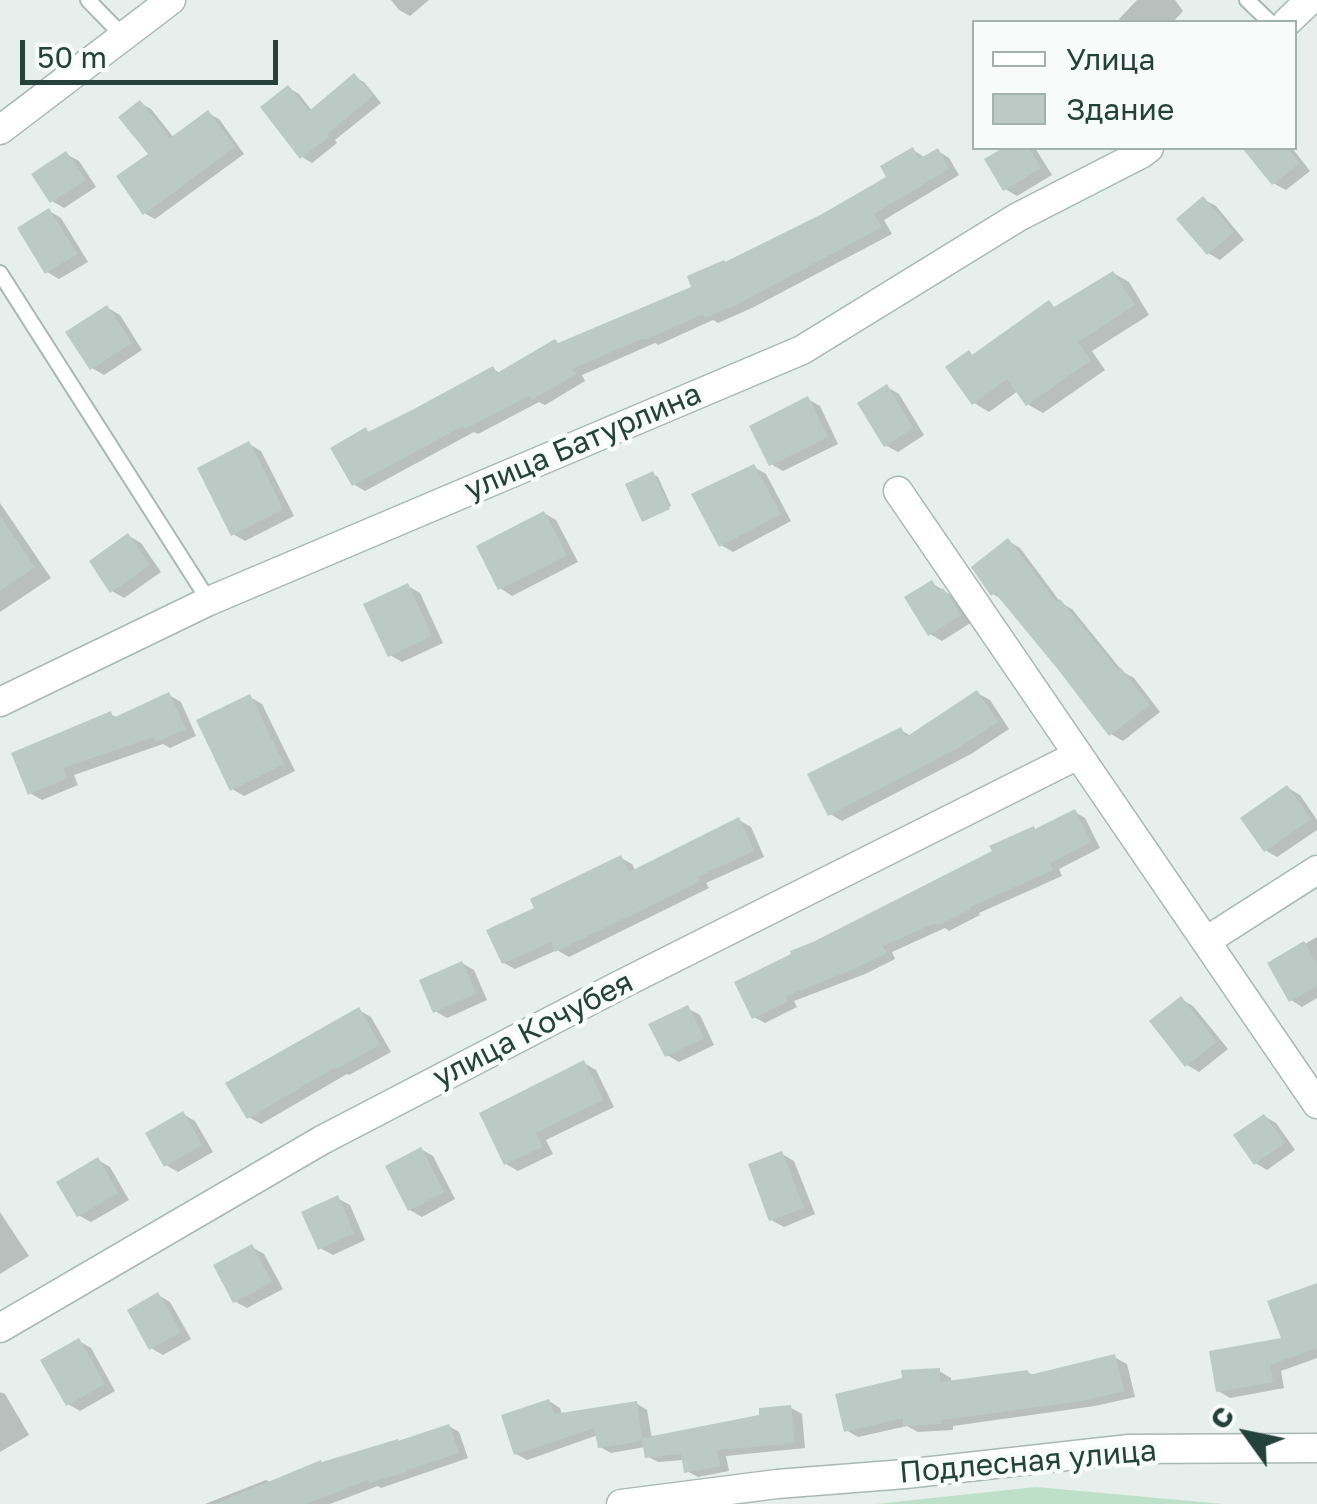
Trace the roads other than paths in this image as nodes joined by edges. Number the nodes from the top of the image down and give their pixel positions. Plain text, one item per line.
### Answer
1 (88, 0) edge
2 (171, 0) edge
3 (1247, 0) edge
4 (1310, 0) edge
5 (1268, 20) edge
6 (1289, 20) edge
7 (125, 38) junction
8 (0, 130) edge
9 (1146, 150) edge
10 (0, 273) edge
11 (898, 491) dead end
12 (210, 601) junction
13 (0, 702) edge
14 (1078, 755) junction
15 (1317, 870) edge
16 (1206, 941) junction
17 (1317, 1104) edge
18 (0, 1328) edge
19 (1317, 1448) edge
20 (621, 1504) edge

1 - 7 lane
2 - 7 street
3 - 5 lane
4 - 6 street
7 - 8 street
9 - 12 street, улица Батурлина
10 - 12 lane
11 - 14 street
12 - 13 street, улица Батурлина
14 - 16 street
14 - 18 street, улица Кочубея
15 - 16 street
16 - 17 street
19 - 20 street, Подлесная улица

